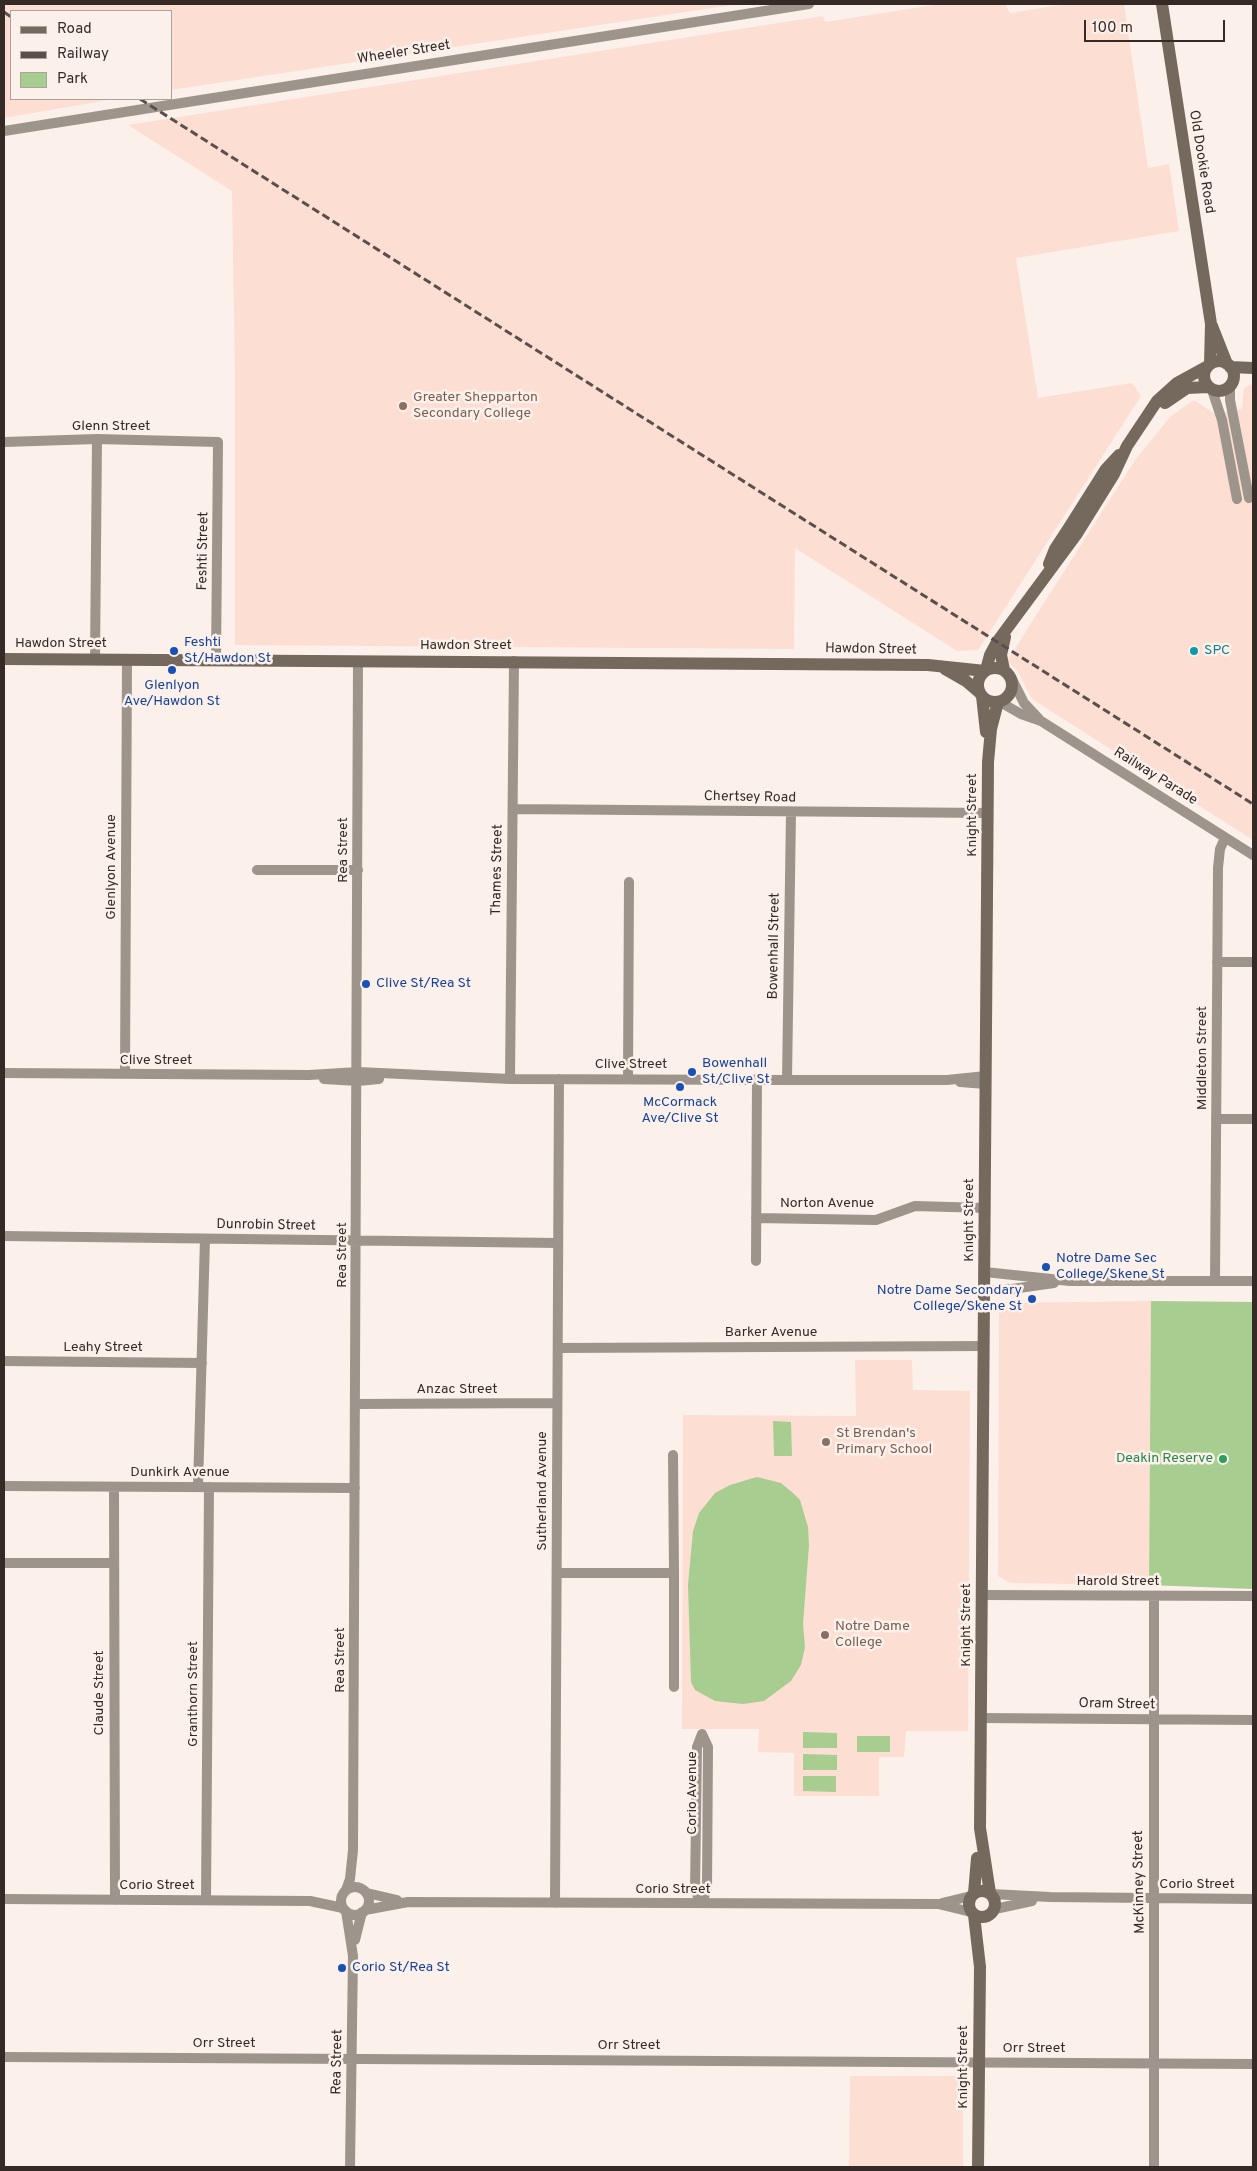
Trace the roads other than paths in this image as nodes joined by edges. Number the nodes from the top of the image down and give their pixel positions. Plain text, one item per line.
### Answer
1 (809, 4) edge
2 (1162, 4) edge
3 (4, 131) edge
4 (1211, 324) junction
5 (1209, 365) junction
6 (1229, 366) junction
7 (1253, 368) edge
8 (1253, 374) edge
9 (1231, 384) junction
10 (1210, 388) junction
11 (1147, 416) junction
12 (96, 439) junction
13 (4, 442) edge
14 (218, 442) joint
15 (1249, 498) dead end
16 (1237, 500) dead end
17 (1012, 623) junction
18 (4, 659) edge
19 (95, 660) junction
20 (127, 660) junction
21 (216, 661) junction
22 (358, 661) junction
23 (514, 662) junction
24 (928, 665) junction
25 (986, 670) junction
26 (1008, 673) junction
27 (981, 694) junction
28 (999, 702) junction
29 (1041, 722) junction
30 (988, 762) junction
31 (513, 809) junction
32 (791, 812) junction
33 (988, 813) junction
34 (1225, 838) junction
35 (1253, 856) edge
36 (257, 870) dead end
37 (358, 870) junction
38 (629, 882) dead end
39 (1217, 962) junction
40 (1253, 962) edge
41 (4, 1073) edge
42 (125, 1074) junction
43 (358, 1076) junction
44 (510, 1079) junction
45 (559, 1079) junction
46 (628, 1079) junction
47 (757, 1079) junction
48 (787, 1080) junction
49 (986, 1080) junction
50 (1216, 1119) junction
51 (1253, 1119) edge
52 (985, 1208) junction
53 (756, 1218) junction
54 (4, 1236) edge
55 (205, 1238) junction
56 (357, 1240) junction
57 (558, 1243) junction
58 (756, 1261) dead end
59 (985, 1272) junction
60 (1070, 1280) junction
61 (1215, 1280) junction
62 (1253, 1281) edge
63 (984, 1290) junction
64 (984, 1346) junction
65 (558, 1348) junction
66 (4, 1361) edge
67 (202, 1363) junction
68 (557, 1403) junction
69 (356, 1404) junction
70 (673, 1455) dead end
71 (4, 1486) edge
72 (114, 1487) junction
73 (204, 1487) junction
74 (355, 1488) junction
75 (4, 1562) edge
76 (113, 1563) junction
77 (674, 1573) junction
78 (557, 1574) junction
79 (982, 1595) junction
80 (1154, 1596) junction
81 (1253, 1596) edge
82 (674, 1687) dead end
83 (981, 1718) junction
84 (1153, 1719) junction
85 (1253, 1720) edge
86 (980, 1828) junction
87 (353, 1850) junction
88 (344, 1891) junction
89 (364, 1891) junction
90 (990, 1893) junction
91 (973, 1894) junction
92 (1050, 1897) junction
93 (1154, 1898) junction
94 (4, 1899) edge
95 (1253, 1899) edge
96 (115, 1900) junction
97 (206, 1900) junction
98 (310, 1901) junction
99 (408, 1902) junction
100 (555, 1903) junction
101 (701, 1904) junction
102 (938, 1904) junction
103 (345, 1910) junction
104 (364, 1911) junction
105 (972, 1913) junction
106 (992, 1913) junction
107 (353, 1956) junction
108 (980, 1967) junction
109 (4, 2057) edge
110 (352, 2058) junction
111 (979, 2062) junction
112 (1154, 2063) junction
113 (1253, 2064) edge
114 (350, 2167) edge
115 (978, 2167) edge
116 (1154, 2167) edge

1 - 3 street, Wheeler Street
2 - 4 street, Old Dookie Road
4 - 5 street, Old Dookie Road
4 - 6 street, Old Dookie Road
5 - 6 street
5 - 10 street
5 - 11 street
6 - 7 street
6 - 9 street
8 - 9 street
9 - 10 street
9 - 15 street
10 - 11 street
10 - 16 street
11 - 17 street
12 - 13 street, Glenn Street
12 - 14 street, Glenn Street
12 - 19 street
14 - 21 street, Feshti Street
17 - 25 street
17 - 26 street
18 - 19 street, Hawdon Street
19 - 20 street, Hawdon Street
20 - 21 street, Hawdon Street
20 - 42 street, Glenlyon Avenue
21 - 22 street, Hawdon Street
22 - 23 street, Hawdon Street
22 - 37 street, Rea Street
23 - 24 street, Hawdon Street
23 - 31 street, Thames Street
24 - 25 street, Hawdon Street
24 - 27 street, Hawdon Street
25 - 26 street
25 - 27 street
26 - 28 street
26 - 29 street, Railway Parade
27 - 28 street
27 - 30 street, Knight Street
28 - 29 street, Railway Parade
28 - 30 street, Knight Street
29 - 34 street, Railway Parade
30 - 33 street, Knight Street
31 - 32 street, Chertsey Road
31 - 44 street, Thames Street
32 - 33 street, Chertsey Road
32 - 48 street, Bowenhall Street
33 - 49 street, Knight Street
34 - 35 street, Railway Parade
34 - 39 street, Middleton Street
36 - 37 street
37 - 43 street, Rea Street
38 - 46 street
39 - 40 street
39 - 50 street, Middleton Street
41 - 42 street, Clive Street
42 - 43 street, Clive Street
43 - 44 street, Clive Street
43 - 56 street, Rea Street
44 - 45 street, Clive Street
45 - 46 street, Clive Street
45 - 57 street, Sutherland Avenue
46 - 47 street, Clive Street
47 - 48 street, Clive Street
47 - 53 street
48 - 49 street, Clive Street
49 - 52 street, Knight Street
50 - 51 street
50 - 61 street, Middleton Street
52 - 53 street, Norton Avenue
52 - 59 street, Knight Street
53 - 58 street
54 - 55 street, Dunrobin Street
55 - 56 street, Dunrobin Street
55 - 67 street, Granthorn Street
56 - 57 street, Dunrobin Street
56 - 69 street, Rea Street
57 - 65 street, Sutherland Avenue
59 - 60 street
59 - 63 street, Knight Street
60 - 61 street
60 - 63 street
61 - 62 street
63 - 64 street, Knight Street
64 - 65 street, Barker Avenue
64 - 79 street, Knight Street
65 - 68 street, Sutherland Avenue
66 - 67 street, Leahy Street
67 - 73 street, Granthorn Street
68 - 69 street, Anzac Street
68 - 78 street, Sutherland Avenue
69 - 74 street, Rea Street
70 - 77 street
71 - 72 street, Dunkirk Avenue
72 - 73 street, Dunkirk Avenue
72 - 76 street, Claude Street
73 - 74 street, Dunkirk Avenue
73 - 97 street, Granthorn Street
74 - 87 street, Rea Street
75 - 76 street
76 - 96 street, Claude Street
77 - 78 street
77 - 82 street
78 - 100 street, Sutherland Avenue
79 - 80 street, Harold Street
79 - 83 street, Knight Street
80 - 81 street, Harold Street
80 - 84 street, McKinney Street
83 - 84 street, Oram Street
83 - 86 street, Knight Street
84 - 85 street, Oram Street
84 - 93 street, McKinney Street
86 - 90 street, Knight Street
86 - 91 street, Knight Street
87 - 88 street, Rea Street
87 - 89 street, Rea Street
88 - 89 street
88 - 98 street, Corio Street
88 - 103 street
89 - 99 street, Corio Street
89 - 104 street
90 - 91 street
90 - 92 street, Corio Street
90 - 106 street
91 - 102 street, Corio Street
91 - 105 street
92 - 93 street, Corio Street
92 - 106 street, Corio Street
93 - 95 street, Corio Street
93 - 112 street, McKinney Street
94 - 96 street, Corio Street
96 - 97 street, Corio Street
97 - 98 street, Corio Street
98 - 103 street, Corio Street
99 - 100 street, Corio Street
99 - 104 street, Corio Street
100 - 101 street, Corio Street
101 - 101 street, Corio Avenue
101 - 102 street, Corio Street
102 - 105 street, Corio Street
103 - 104 street
103 - 107 street, Rea Street
104 - 107 street, Rea Street
105 - 106 street
105 - 108 street, Knight Street
106 - 108 street, Knight Street
107 - 110 street, Rea Street
108 - 111 street, Knight Street
109 - 110 street, Orr Street
110 - 111 street, Orr Street
110 - 114 street, Rea Street
111 - 112 street, Orr Street
111 - 115 street, Knight Street
112 - 113 street, Orr Street
112 - 116 street, McKinney Street

